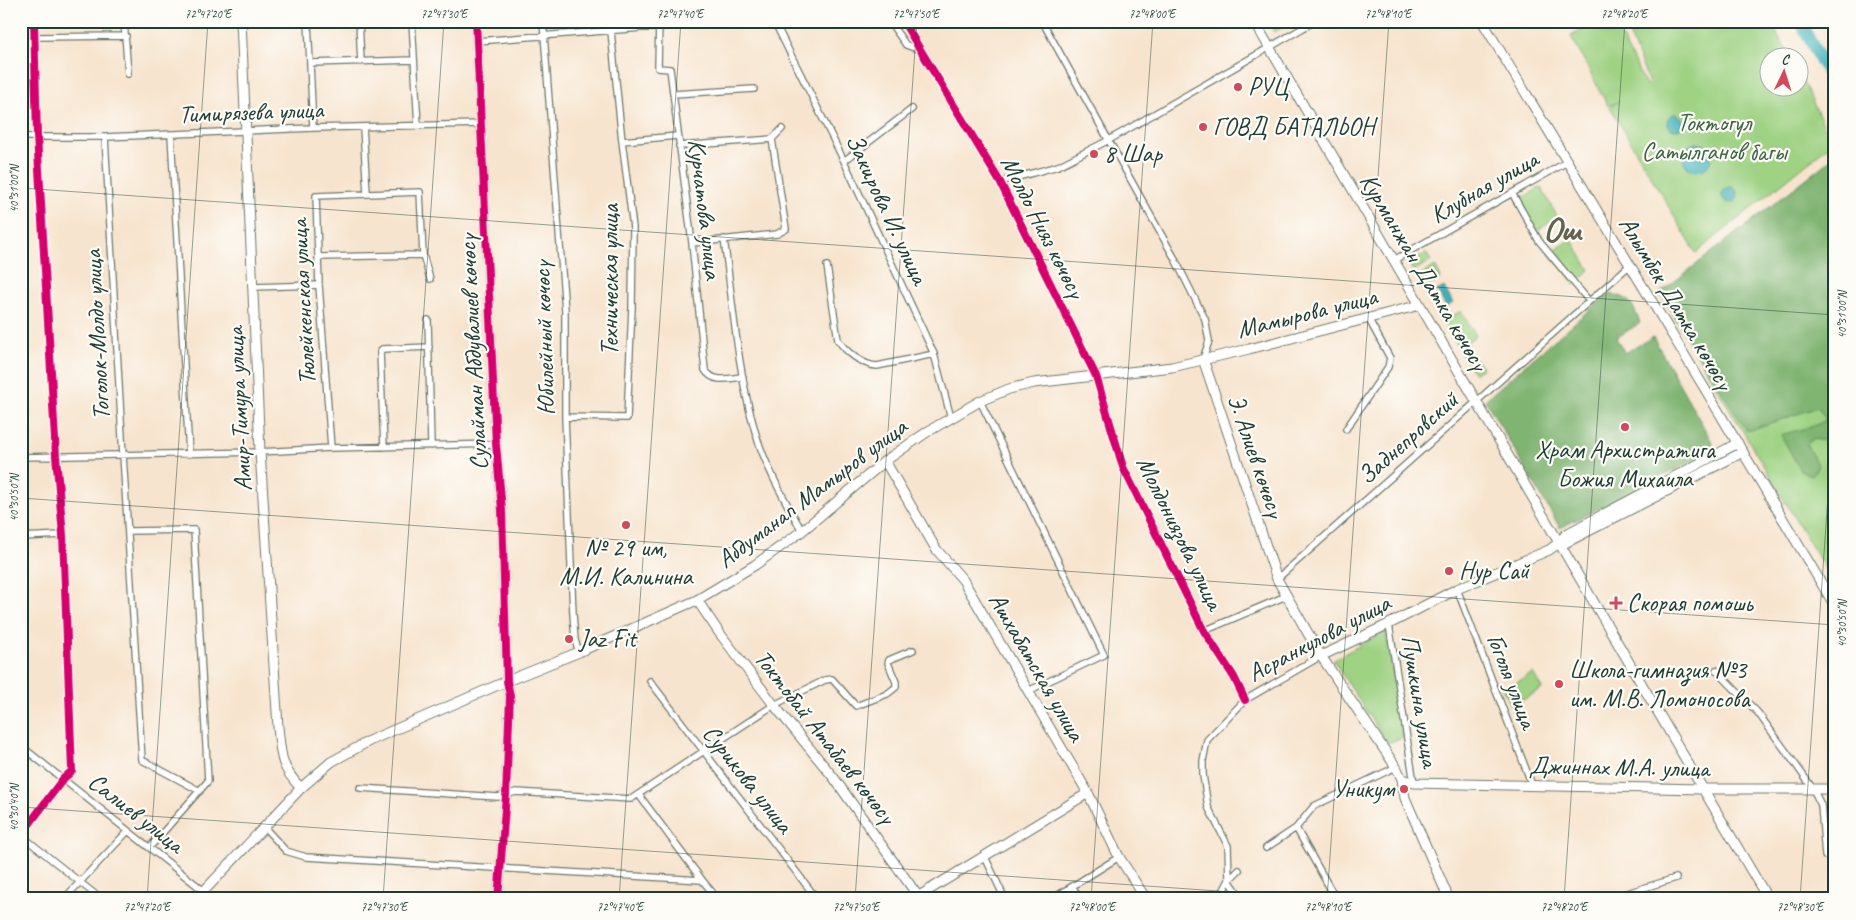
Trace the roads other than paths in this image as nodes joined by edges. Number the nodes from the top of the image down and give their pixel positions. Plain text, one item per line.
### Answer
1 (34, 21) edge
2 (124, 21) edge
3 (241, 21) edge
4 (308, 21) edge
5 (359, 21) edge
6 (412, 21) edge
7 (476, 21) edge
8 (543, 21) edge
9 (610, 21) edge
10 (731, 21) edge
11 (774, 21) edge
12 (889, 21) edge
13 (903, 21) edge
14 (1042, 21) edge
15 (1254, 21) edge
16 (1315, 21) edge
17 (1482, 21) edge
18 (660, 24) edge
19 (611, 32) junction
20 (126, 36) junction
21 (544, 36) junction
22 (34, 37) junction
23 (477, 41) junction
24 (1270, 48) junction
25 (920, 50) junction
26 (414, 60) junction
27 (361, 62) junction
28 (310, 63) junction
29 (128, 74) dead end
30 (754, 89) dead end
31 (673, 94) junction
32 (912, 109) dead end
33 (482, 124) junction
34 (363, 126) junction
35 (418, 126) junction
36 (313, 128) junction
37 (782, 129) dead end
38 (246, 130) junction
39 (171, 134) junction
40 (37, 136) junction
41 (677, 136) junction
42 (21, 137) edge
43 (105, 137) junction
44 (772, 139) junction
45 (1109, 140) junction
46 (622, 141) junction
47 (679, 146) junction
48 (844, 161) junction
49 (1567, 162) junction
50 (1000, 182) junction
51 (366, 193) junction
52 (1512, 193) junction
53 (724, 240) junction
54 (692, 243) junction
55 (423, 255) junction
56 (318, 257) junction
57 (1394, 260) junction
58 (1630, 265) junction
59 (827, 266) dead end
60 (430, 279) dead end
61 (319, 285) junction
62 (253, 287) junction
63 (1589, 301) junction
64 (1420, 305) junction
65 (1368, 318) junction
66 (428, 320) dead end
67 (429, 347) junction
68 (934, 354) junction
69 (1203, 360) junction
70 (1096, 376) junction
71 (743, 377) junction
72 (980, 401) junction
73 (1477, 401) junction
74 (565, 417) junction
75 (951, 418) junction
76 (1346, 429) dead end
77 (1738, 443) junction
78 (496, 444) junction
79 (431, 446) junction
80 (384, 447) junction
81 (331, 448) junction
82 (260, 452) junction
83 (1743, 452) junction
84 (189, 454) junction
85 (123, 455) junction
86 (56, 456) junction
87 (21, 457) edge
88 (884, 461) junction
89 (128, 530) junction
90 (802, 531) junction
91 (63, 535) junction
92 (21, 537) edge
93 (1559, 543) junction
94 (1277, 579) junction
95 (1457, 589) junction
96 (1286, 596) junction
97 (698, 600) junction
98 (1835, 606) edge
99 (1389, 624) junction
100 (1204, 631) junction
101 (913, 650) dead end
102 (579, 652) junction
103 (1321, 656) junction
104 (1716, 670) dead end
105 (507, 681) junction
106 (650, 681) dead end
107 (1028, 691) junction
108 (1245, 700) junction
109 (774, 705) junction
110 (21, 746) edge
111 (704, 752) junction
112 (1396, 767) junction
113 (1402, 779) junction
114 (63, 780) junction
115 (1414, 783) junction
116 (1532, 785) junction
117 (301, 788) junction
118 (360, 788) dead end
119 (1703, 789) junction
120 (1813, 789) junction
121 (1835, 789) edge
122 (200, 791) junction
123 (1088, 793) junction
124 (506, 795) junction
125 (639, 795) junction
126 (264, 827) junction
127 (1296, 828) junction
128 (128, 832) junction
129 (21, 835) edge
130 (150, 847) junction
131 (1266, 848) dead end
132 (1825, 856) dead end
133 (985, 857) junction
134 (1119, 857) junction
135 (501, 868) junction
136 (1239, 870) dead end
137 (1676, 878) dead end
138 (702, 880) junction
139 (1228, 880) junction
140 (81, 882) junction
141 (1073, 887) junction
142 (201, 895) edge
143 (920, 897) edge
144 (64, 899) edge
145 (101, 899) edge
146 (498, 899) edge
147 (718, 899) edge
148 (816, 899) edge
149 (1005, 899) edge
150 (1052, 899) edge
151 (1079, 899) edge
152 (1146, 899) edge
153 (1217, 899) edge
154 (1239, 899) edge
155 (1336, 899) edge
156 (1449, 899) edge
157 (1625, 899) edge
158 (1768, 899) edge

1 - 22 street
2 - 20 street
3 - 38 main road, Амир-Тимура улица
4 - 28 street
5 - 27 street
6 - 26 street
7 - 23 main road, Сулайман Абдувалиев көчөсү
8 - 21 street, Юбилейный көчөсү
9 - 19 street, Техническая улица
10 - 18 street
11 - 48 street, Закирова И. улица
12 - 25 street
13 - 25 street, Молдо Нияз көчөсү
14 - 45 street
15 - 24 main road, Курманжан Датка көчөсү
16 - 24 street
17 - 49 main road, Алымбек Датка көчөсү
18 - 19 street
18 - 31 street, Курчатова улица
19 - 21 street
19 - 46 street, Техническая улица
20 - 22 street
20 - 29 street
21 - 23 street
21 - 74 street, Юбилейный көчөсү
22 - 40 street
23 - 33 main road, Сулайман Абдувалиев көчөсү
24 - 45 street
24 - 57 main road, Курманжан Датка көчөсү
25 - 50 street, Молдо Нияз көчөсү
26 - 27 street
26 - 35 street
27 - 28 street
28 - 36 street
30 - 31 street
31 - 41 street, Курчатова улица
32 - 48 street
33 - 35 street, Тимирязева улица
33 - 78 main road, Сулайман Абдувалиев көчөсү
34 - 35 street, Тимирязева улица
34 - 36 street, Тимирязева улица
34 - 51 street
36 - 38 street, Тимирязева улица
37 - 44 street
38 - 39 street, Тимирязева улица
38 - 62 main road, Амир-Тимура улица
39 - 43 street, Тимирязева улица
39 - 84 street
40 - 42 street, Тимирязева улица
40 - 43 street, Тимирязева улица
40 - 86 street
41 - 46 street
41 - 47 street, Курчатова улица
43 - 85 street, Тоголок-Молдо улица
44 - 47 street
44 - 53 street
45 - 50 street
45 - 69 street
46 - 74 street, Техническая улица
47 - 54 street, Курчатова улица
48 - 68 street, Закирова И. улица
49 - 52 street, Клубная улица
49 - 58 main road, Алымбек Датка көчөсү
50 - 70 street, Молдо Нияз көчөсү
51 - 55 street, Тюлейкенская улица
51 - 56 street, Тюлейкенская улица
52 - 57 street, Клубная улица
52 - 63 street
53 - 54 street
53 - 71 street
54 - 71 street, Курчатова улица
55 - 56 street
55 - 60 street, Тюлейкенская улица
56 - 61 street, Тюлейкенская улица
57 - 64 main road, Курманжан Датка көчөсү
58 - 63 street, Заднепровский
58 - 77 main road, Алымбек Датка көчөсү
59 - 68 street
61 - 62 street
61 - 81 street, Тюлейкенская улица
62 - 82 main road, Амир-Тимура улица
63 - 73 street, Заднепровский
64 - 65 main road, Мамырова улица
64 - 73 main road, Курманжан Датка көчөсү
65 - 69 main road, Мамырова улица
65 - 76 street
66 - 67 street
67 - 79 street
67 - 80 street
68 - 75 street, Закирова И. улица
69 - 70 main road, Абдуманап Мамыров улица
69 - 94 main road, Э. Алиев көчөсү
70 - 72 main road, Абдуманап Мамыров улица
70 - 100 street, Молдониязова улица
71 - 90 street
72 - 75 main road, Абдуманап Мамыров улица
72 - 107 street
73 - 93 main road, Курманжан Датка көчөсү
73 - 94 street, Заднепровский
74 - 102 street, Юбилейный көчөсү
75 - 88 main road, Абдуманап Мамыров улица
77 - 83 main road, Алымбек Датка көчөсү
77 - 93 main road, Асранкулова улица
78 - 79 street
78 - 105 main road, Сулайман Абдувалиев көчөсү
79 - 80 street
80 - 81 street
81 - 82 street
82 - 84 street
82 - 117 main road, Амир-Тимура улица
83 - 93 main road, Асранкулова улица
83 - 98 main road, Алымбек Датка көчөсү
84 - 85 street
85 - 86 street
85 - 89 street, Тоголок-Молдо улица
86 - 87 street
86 - 91 street
88 - 90 main road, Абдуманап Мамыров улица
88 - 107 main road, Ашхабатская улица
89 - 122 street, Тоголок-Молдо улица
89 - 122 street
90 - 97 main road, Абдуманап Мамыров улица
91 - 92 street
91 - 114 street
93 - 95 main road, Асранкулова улица
93 - 119 main road, Курманжан Датка көчөсү
94 - 96 main road, Э. Алиев көчөсү
95 - 99 main road, Асранкулова улица
95 - 116 street, Гоголя улица
96 - 100 street
96 - 103 main road, Э. Алиев көчөсү
97 - 102 main road, Абдуманап Мамыров улица
97 - 109 main road, Токтобай Атабаев көчөсү
99 - 103 main road, Асранкулова улица
99 - 115 street, Пушкина улица
100 - 108 street, Молдониязова улица
101 - 109 street
102 - 105 main road, Абдуманап Мамыров улица
103 - 108 street, Асранкулова улица
103 - 112 main road, Э. Алиев көчөсү
104 - 120 street
105 - 117 main road, Абдуманап Мамыров улица
105 - 124 main road, Сулайман Абдувалиев көчөсү
106 - 111 street, Сурикова улица
107 - 123 main road, Ашхабатская улица
108 - 139 street, Асранкулова улица
109 - 111 street
109 - 143 main road, Токтобай Атабаев көчөсү
110 - 114 street, Салиев улица
111 - 125 street
111 - 148 street, Сурикова улица
112 - 113 main road, Э. Алиев көчөсү
112 - 127 street
113 - 115 main road, Джиннах М.А. улица
113 - 156 main road, Э. Алиев көчөсү
114 - 128 street, Салиев улица
114 - 129 street
115 - 116 main road, Джиннах М.А. улица
116 - 119 main road, Джиннах М.А. улица
117 - 126 main road, Абдуманап Мамыров улица
118 - 124 street
119 - 120 main road, Джиннах М.А. улица
119 - 158 main road, Курманжан Датка көчөсү
120 - 121 main road, Джиннах М.А. улица
120 - 132 street
122 - 130 street
123 - 133 main road
123 - 134 main road, Ашхабатская улица
124 - 125 street
124 - 135 main road, Сулайман Абдувалиев көчөсү
125 - 138 street
126 - 135 street
126 - 142 main road, Абдуманап Мамыров улица
127 - 131 street
127 - 155 street
128 - 130 street, Салиев улица
128 - 140 street
129 - 140 street
130 - 142 street, Салиев улица
133 - 143 main road
133 - 149 street
134 - 141 street
134 - 152 main road, Ашхабатская улица
135 - 138 street
135 - 146 main road, Сулайман Абдувалиев көчөсү
136 - 139 street
137 - 157 street
138 - 147 street
139 - 153 street
139 - 154 street
140 - 144 street
140 - 145 street
141 - 150 street
141 - 151 street

